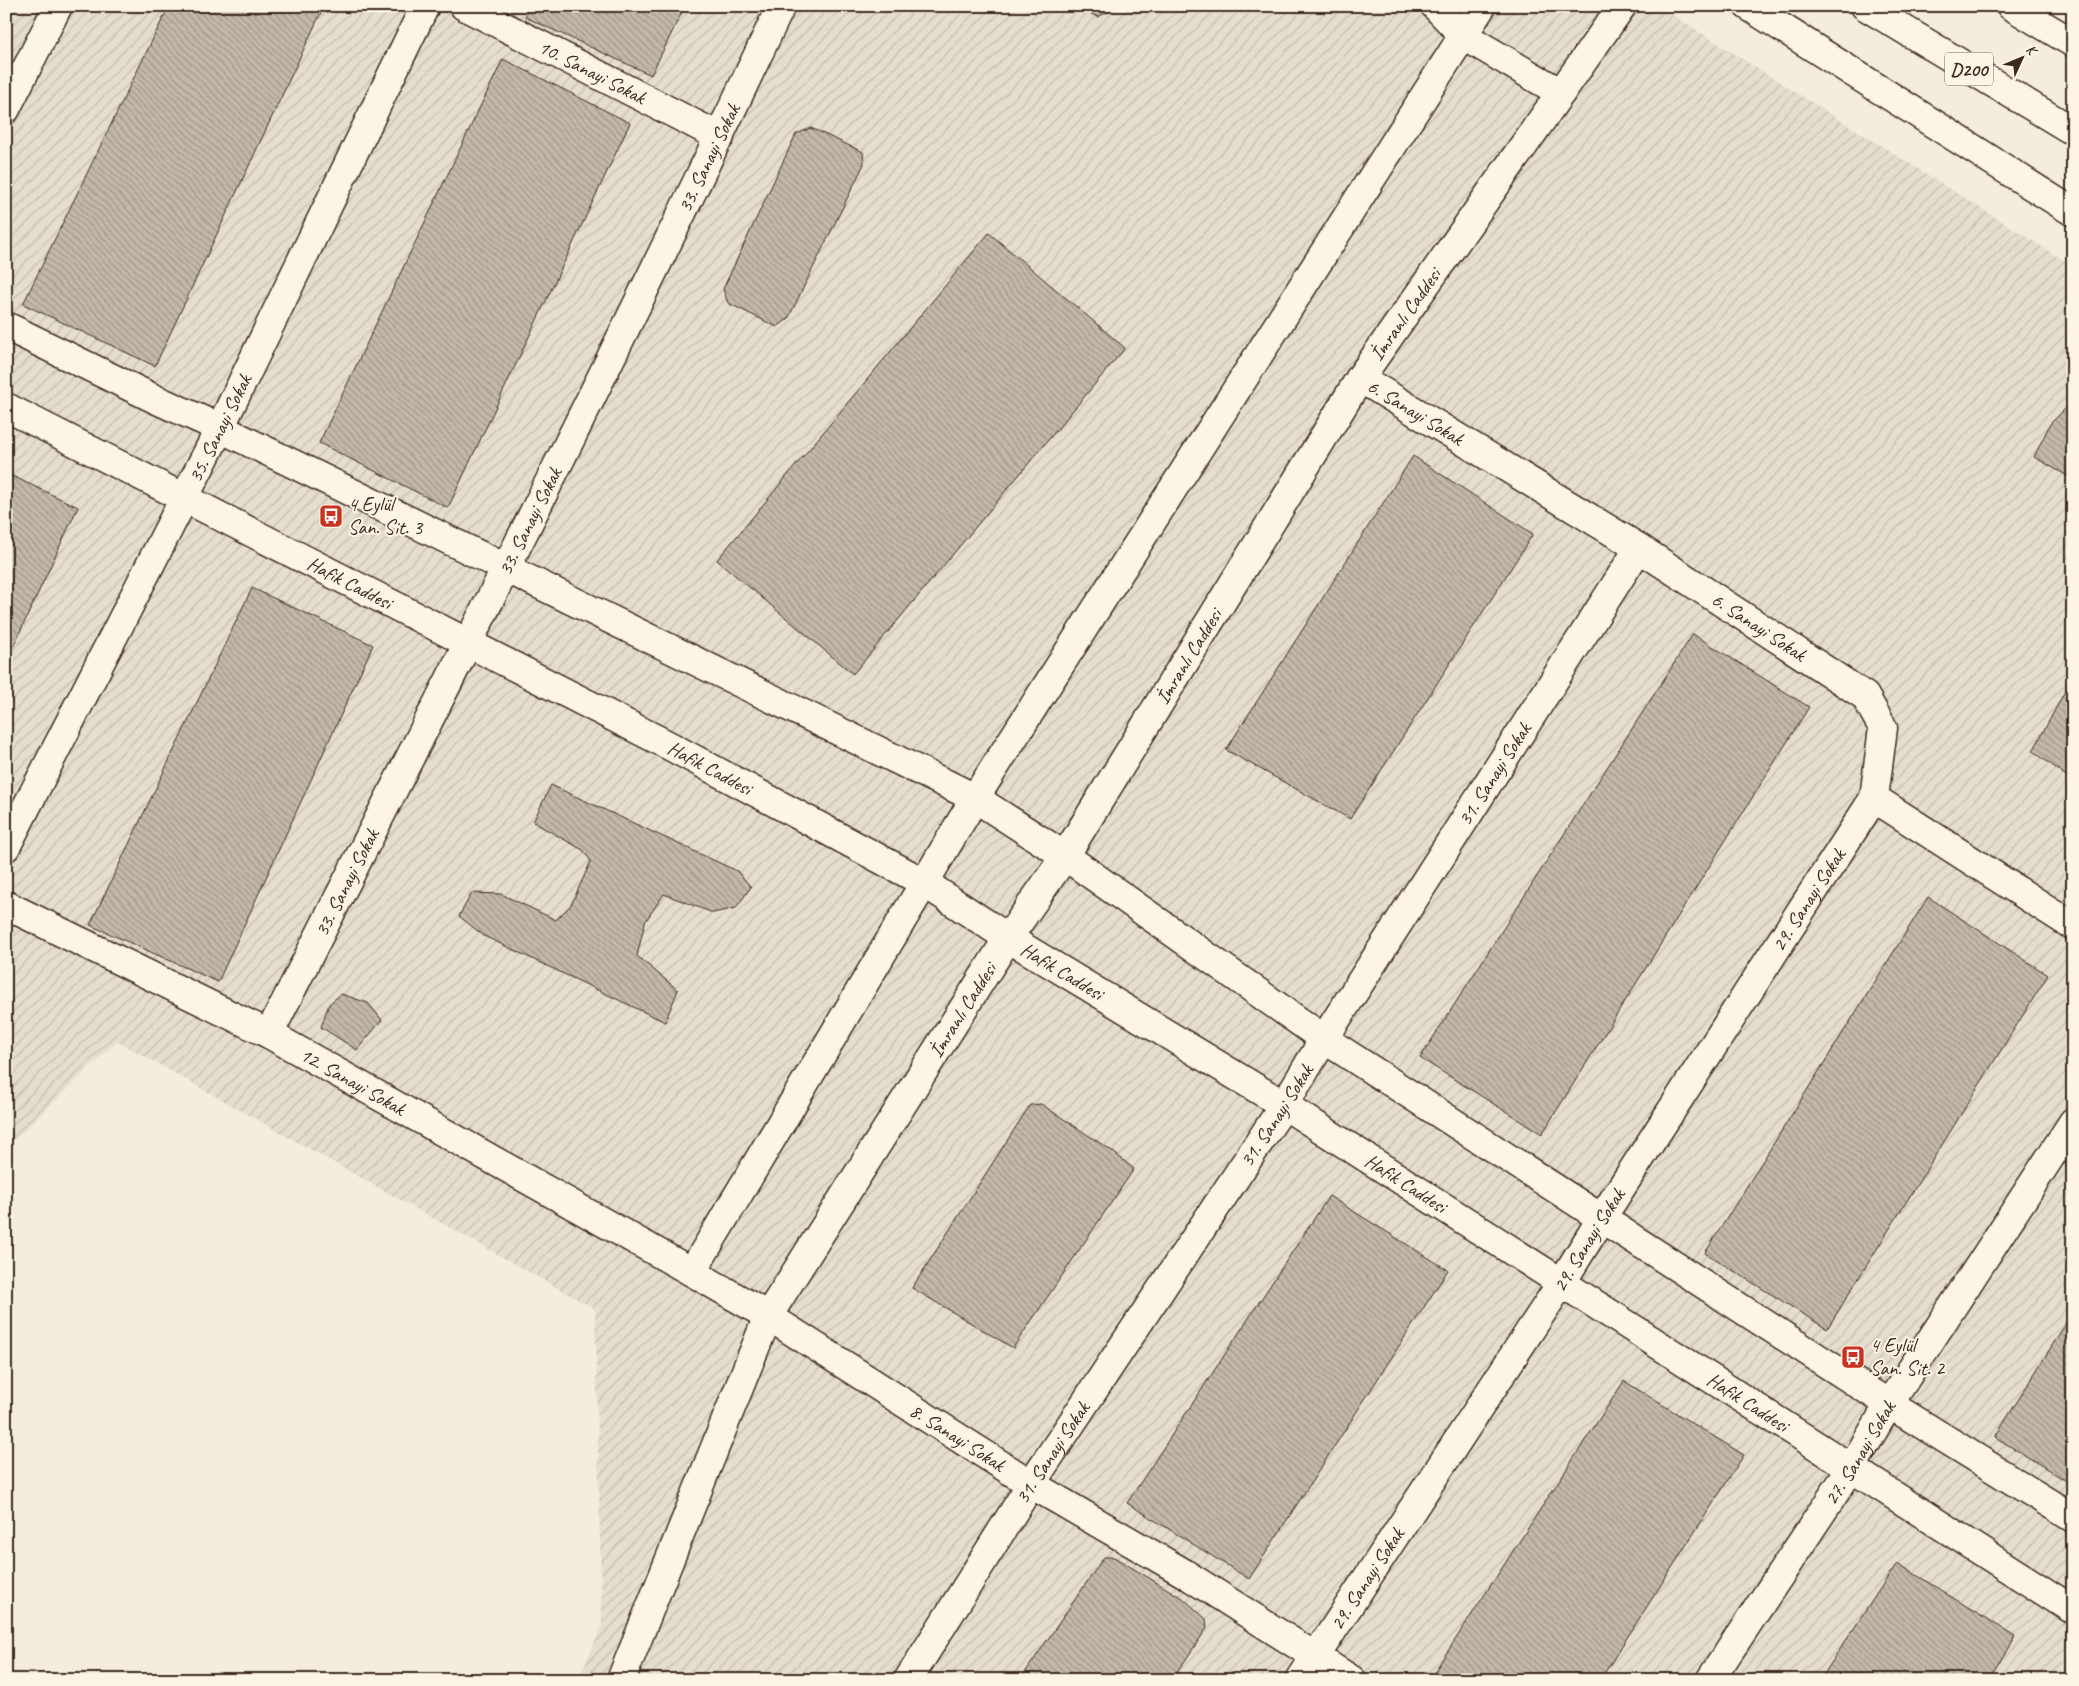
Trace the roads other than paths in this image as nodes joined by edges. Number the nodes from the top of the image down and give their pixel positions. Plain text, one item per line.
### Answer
1 (58, 6) edge
2 (426, 6) edge
3 (464, 6) edge
4 (781, 6) edge
5 (1435, 6) edge
6 (1482, 6) edge
7 (1748, 6) edge
8 (1865, 6) edge
9 (2012, 6) edge
10 (1617, 8) edge
11 (1464, 36) junction
12 (2073, 43) edge
13 (1561, 93) junction
14 (6, 109) edge
15 (2073, 131) edge
16 (720, 137) junction
17 (2073, 212) edge
18 (6, 326) edge
19 (1360, 378) junction
20 (6, 407) edge
21 (220, 428) junction
22 (184, 498) junction
23 (1639, 548) junction
24 (506, 567) junction
25 (469, 642) junction
26 (975, 798) junction
27 (1874, 798) junction
28 (6, 847) edge
29 (1065, 856) junction
30 (923, 882) junction
31 (6, 905) edge
32 (2073, 926) edge
33 (1008, 938) junction
34 (269, 1034) junction
35 (1324, 1039) junction
36 (1284, 1106) junction
37 (2073, 1122) edge
38 (1601, 1219) junction
39 (692, 1272) junction
40 (1562, 1282) junction
41 (768, 1316) junction
42 (1889, 1404) junction
43 (1852, 1467) junction
44 (1031, 1484) junction
45 (2073, 1518) edge
46 (2073, 1610) edge
47 (1315, 1656) junction
48 (620, 1680) edge
49 (908, 1680) edge
50 (1300, 1680) edge
51 (1352, 1680) edge
52 (1710, 1680) edge

1 - 14 main road
2 - 21 main road, 35. Sanayi Sokak
3 - 16 main road, 10. Sanayi Sokak
4 - 16 main road, 33. Sanayi Sokak
5 - 11 main road
6 - 11 main road
7 - 17 main road
8 - 15 main road, D200
9 - 12 main road
10 - 13 main road, İmranlı Caddesi
11 - 13 main road
11 - 26 main road
13 - 19 main road, İmranlı Caddesi
16 - 24 main road, 33. Sanayi Sokak
18 - 21 main road
19 - 23 main road, 6. Sanayi Sokak
19 - 29 main road, İmranlı Caddesi
20 - 22 main road, Hafik Caddesi
21 - 22 main road, 35. Sanayi Sokak
21 - 24 main road
22 - 25 main road, Hafik Caddesi
22 - 28 main road, 35. Sanayi Sokak
23 - 27 main road, 6. Sanayi Sokak
23 - 35 main road, 31. Sanayi Sokak
24 - 25 main road, 33. Sanayi Sokak
24 - 26 main road
25 - 30 main road, Hafik Caddesi
25 - 34 main road, 33. Sanayi Sokak
26 - 29 main road
26 - 30 main road
27 - 32 main road
27 - 38 main road, 29. Sanayi Sokak
29 - 33 main road, İmranlı Caddesi
29 - 35 main road
30 - 33 main road, Hafik Caddesi
30 - 39 main road
31 - 34 main road, 12. Sanayi Sokak
33 - 36 main road, Hafik Caddesi
33 - 41 main road, İmranlı Caddesi
34 - 39 main road, 12. Sanayi Sokak
35 - 36 main road, 31. Sanayi Sokak
35 - 38 main road
36 - 40 main road, Hafik Caddesi
36 - 44 main road, 31. Sanayi Sokak
37 - 42 main road, 27. Sanayi Sokak
38 - 40 main road, 29. Sanayi Sokak
38 - 42 main road
39 - 41 main road, 8. Sanayi Sokak
40 - 43 main road, Hafik Caddesi
40 - 47 main road, 29. Sanayi Sokak
41 - 44 main road, 8. Sanayi Sokak
41 - 48 main road, İmranlı Caddesi
42 - 43 main road, 27. Sanayi Sokak
42 - 45 main road
43 - 46 main road, Hafik Caddesi
43 - 52 main road, 27. Sanayi Sokak
44 - 47 main road, 8. Sanayi Sokak
44 - 49 main road, 31. Sanayi Sokak
47 - 50 main road, 29. Sanayi Sokak
47 - 51 main road, 8. Sanayi Sokak

